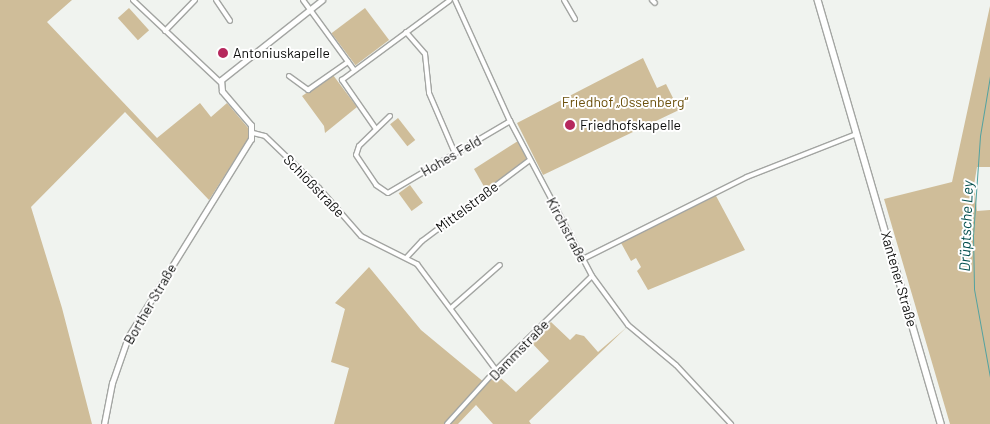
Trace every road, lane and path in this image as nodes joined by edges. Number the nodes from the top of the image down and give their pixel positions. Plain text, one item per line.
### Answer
1 (133, 0) edge
2 (195, 0) edge
3 (216, 0) edge
4 (303, 0) edge
5 (322, 0) edge
6 (450, 0) edge
7 (455, 0) edge
8 (564, 0) edge
9 (818, 0) edge
10 (309, 10) junction
11 (575, 20) dead end
12 (230, 21) dead end
13 (165, 31) junction
14 (406, 32) junction
15 (348, 62) junction
16 (354, 70) junction
17 (289, 76) dead end
18 (220, 82) junction
19 (390, 116) dead end
20 (510, 121) junction
21 (376, 129) junction
22 (253, 133) junction
23 (857, 134) junction
24 (454, 151) junction
25 (530, 160) junction
26 (408, 257) junction
27 (582, 258) junction
28 (500, 266) dead end
29 (592, 276) junction
30 (451, 308) junction
31 (496, 370) junction
32 (104, 424) edge
33 (447, 424) edge
34 (731, 424) edge
35 (941, 424) edge

1 - 13 street, Schloßstraße
2 - 13 street
3 - 12 street
4 - 10 street
5 - 10 street
6 - 14 street
7 - 20 street, Kirchstraße
8 - 11 street
9 - 23 main road, Xantener Straße
10 - 15 street
10 - 18 street
13 - 18 street, Schloßstraße
14 - 16 street
14 - 24 street
15 - 16 street
15 - 17 street
16 - 21 street
18 - 22 street, Schloßstraße
19 - 21 street, Hohes Feld
20 - 24 street, Hohes Feld
20 - 25 street, Kirchstraße
21 - 24 street, Hohes Feld
22 - 26 street, Schloßstraße
22 - 32 street, Borther Straße
23 - 27 street
23 - 35 main road, Xantener Straße
25 - 26 street, Mittelstraße
25 - 27 street, Kirchstraße
26 - 30 street, Schloßstraße
27 - 29 street, Kirchstraße
28 - 30 street
29 - 31 street, Dammstraße
29 - 34 street, Kirchstraße
30 - 31 street, Schloßstraße
31 - 33 street, Dammstraße

